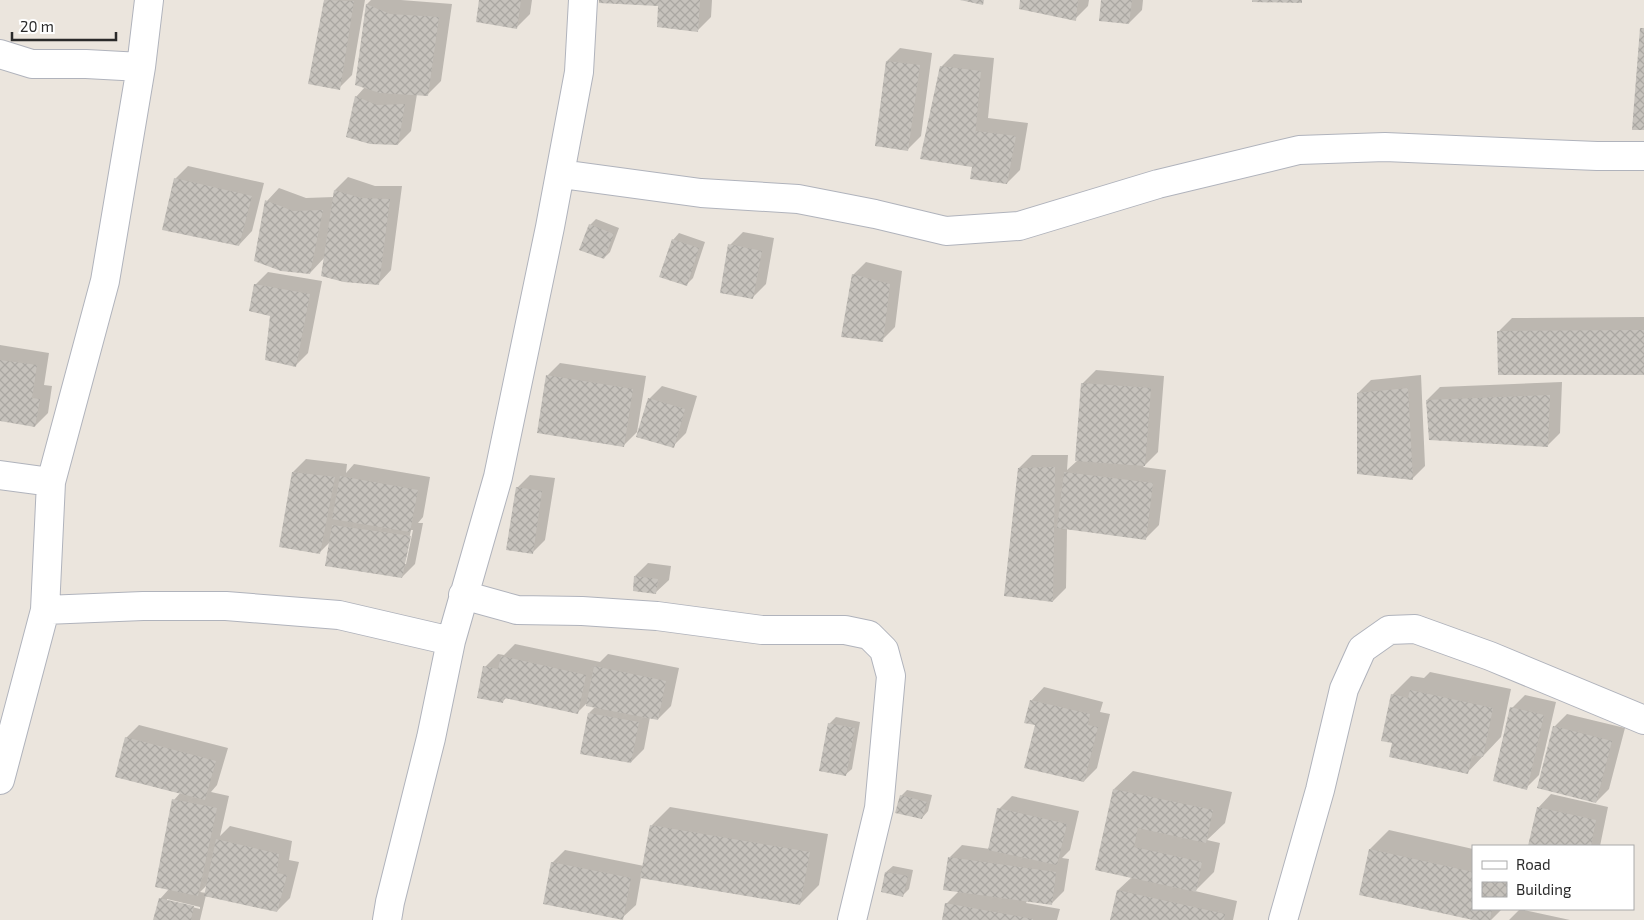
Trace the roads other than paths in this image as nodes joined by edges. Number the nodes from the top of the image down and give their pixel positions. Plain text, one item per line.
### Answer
1 (149, 0) edge
2 (583, 0) edge
3 (0, 54) edge
4 (141, 67) junction
5 (1644, 156) edge
6 (560, 174) junction
7 (0, 474) edge
8 (51, 482) junction
9 (463, 595) junction
10 (45, 610) junction
11 (451, 641) junction
12 (1644, 720) edge
13 (0, 780) edge
14 (387, 920) edge
15 (852, 920) edge
16 (1282, 920) edge

1 - 4 street
2 - 6 street
3 - 4 street
4 - 8 street
5 - 6 street
6 - 9 street
7 - 8 street
8 - 10 street
9 - 11 street
9 - 15 street
10 - 11 street
10 - 13 street
11 - 14 street
12 - 16 street

